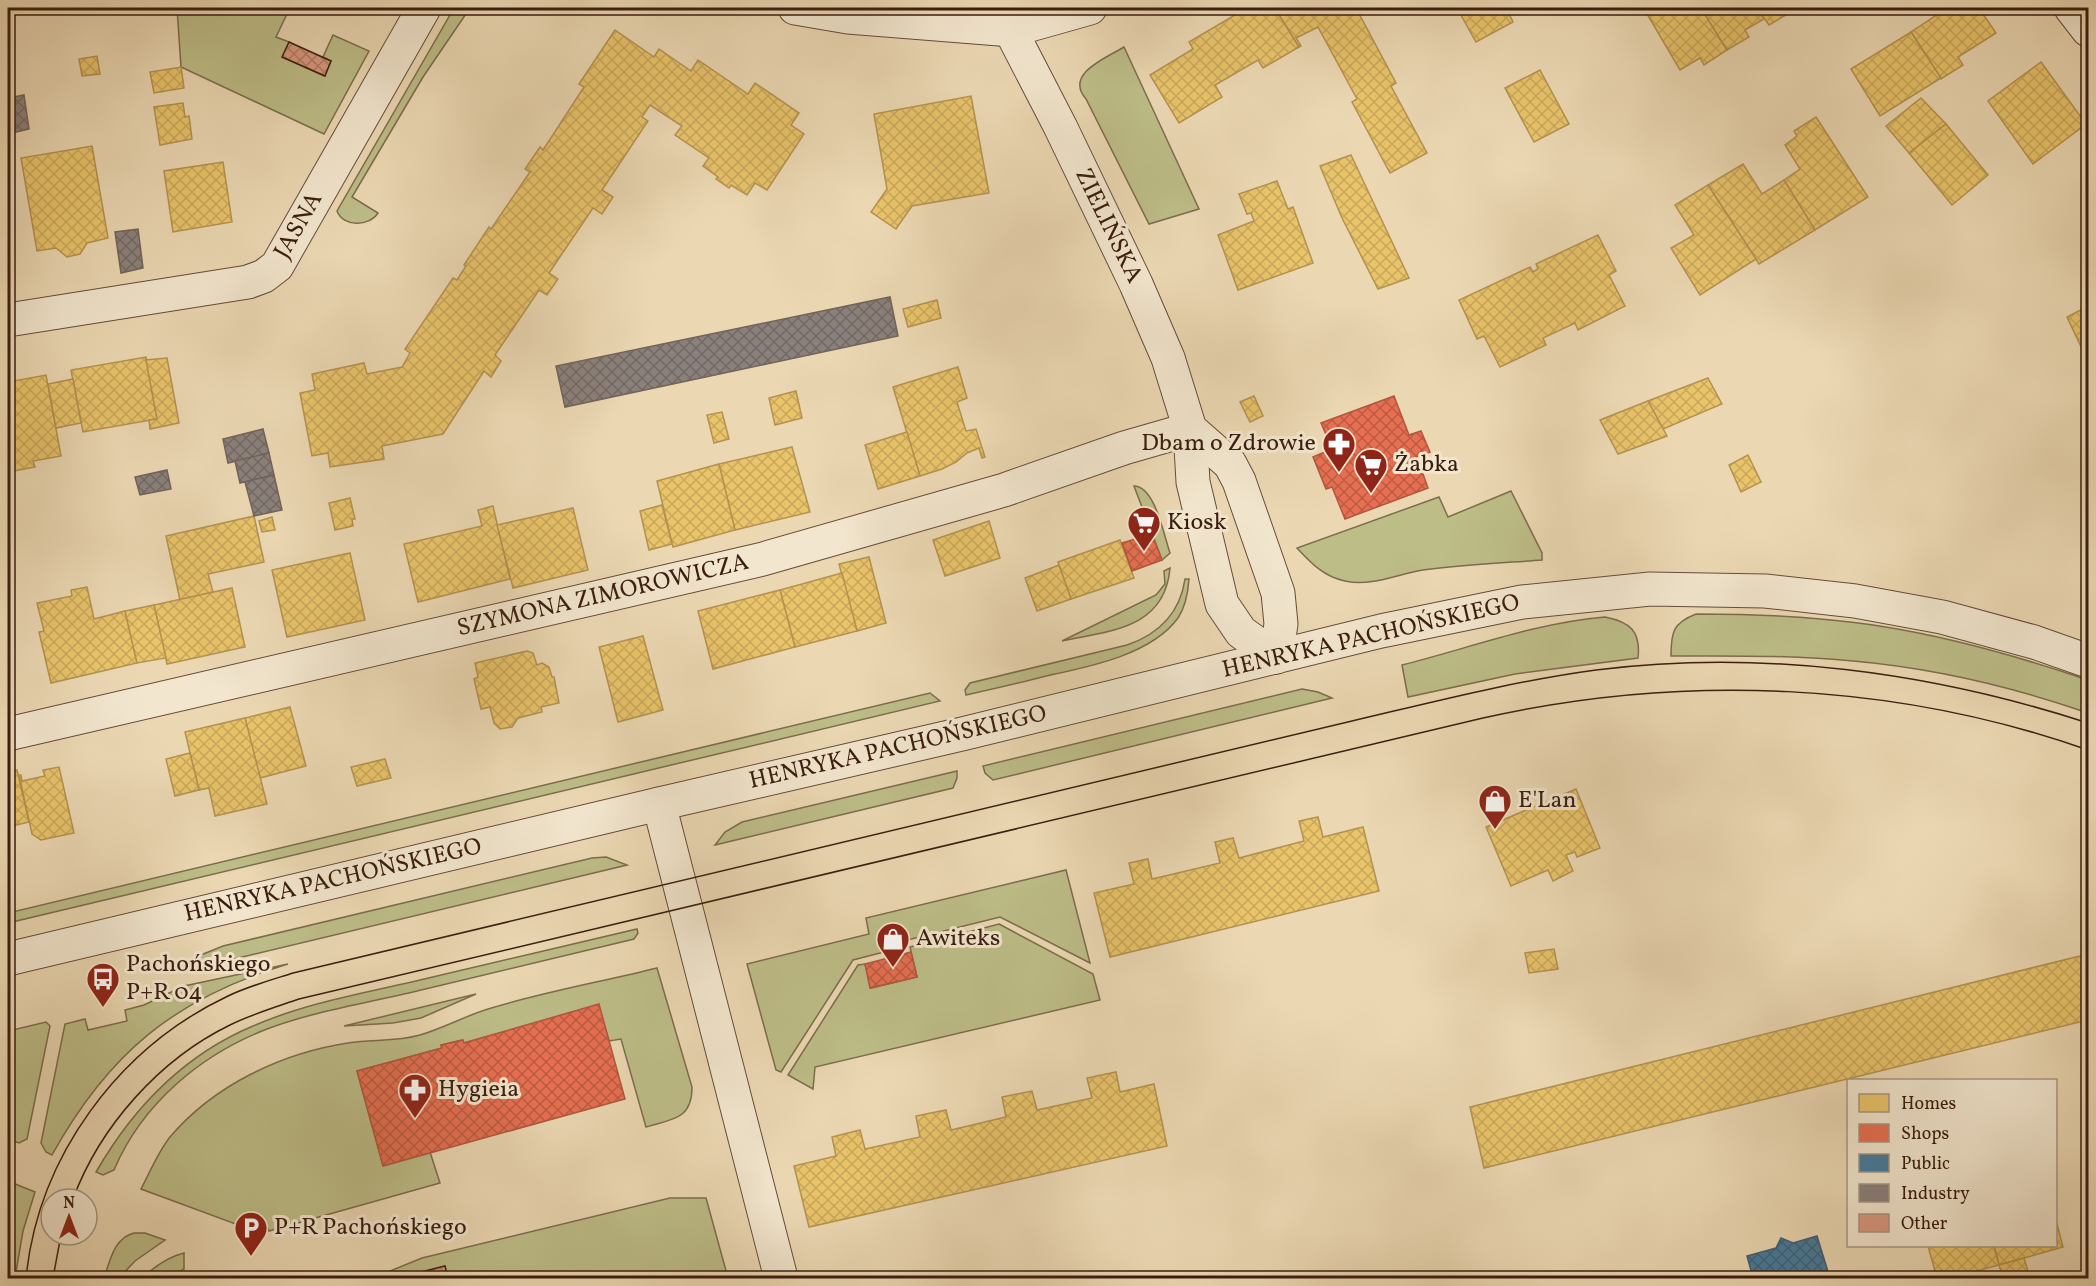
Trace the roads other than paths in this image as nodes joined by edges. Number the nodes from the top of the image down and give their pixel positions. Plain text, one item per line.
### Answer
1 (424, 8) edge
2 (795, 8) edge
3 (1090, 8) edge
4 (2071, 8) edge
5 (1006, 19) edge
6 (2088, 30) edge
7 (8, 320) edge
8 (1190, 429) junction
9 (1276, 657) junction
10 (2088, 661) edge
11 (8, 734) edge
12 (659, 804) junction
13 (8, 959) edge
14 (781, 1278) edge

1 - 7 street, JASNA
2 - 5 street
3 - 5 street
4 - 6 street
5 - 8 street, ZIELIŃSKA
8 - 9 street, ZIELIŃSKA
8 - 9 street
8 - 11 street, SZYMONA ZIMOROWICZA
9 - 10 street, HENRYKA PACHOŃSKIEGO
9 - 12 street, HENRYKA PACHOŃSKIEGO
12 - 13 street, HENRYKA PACHOŃSKIEGO
12 - 14 street

